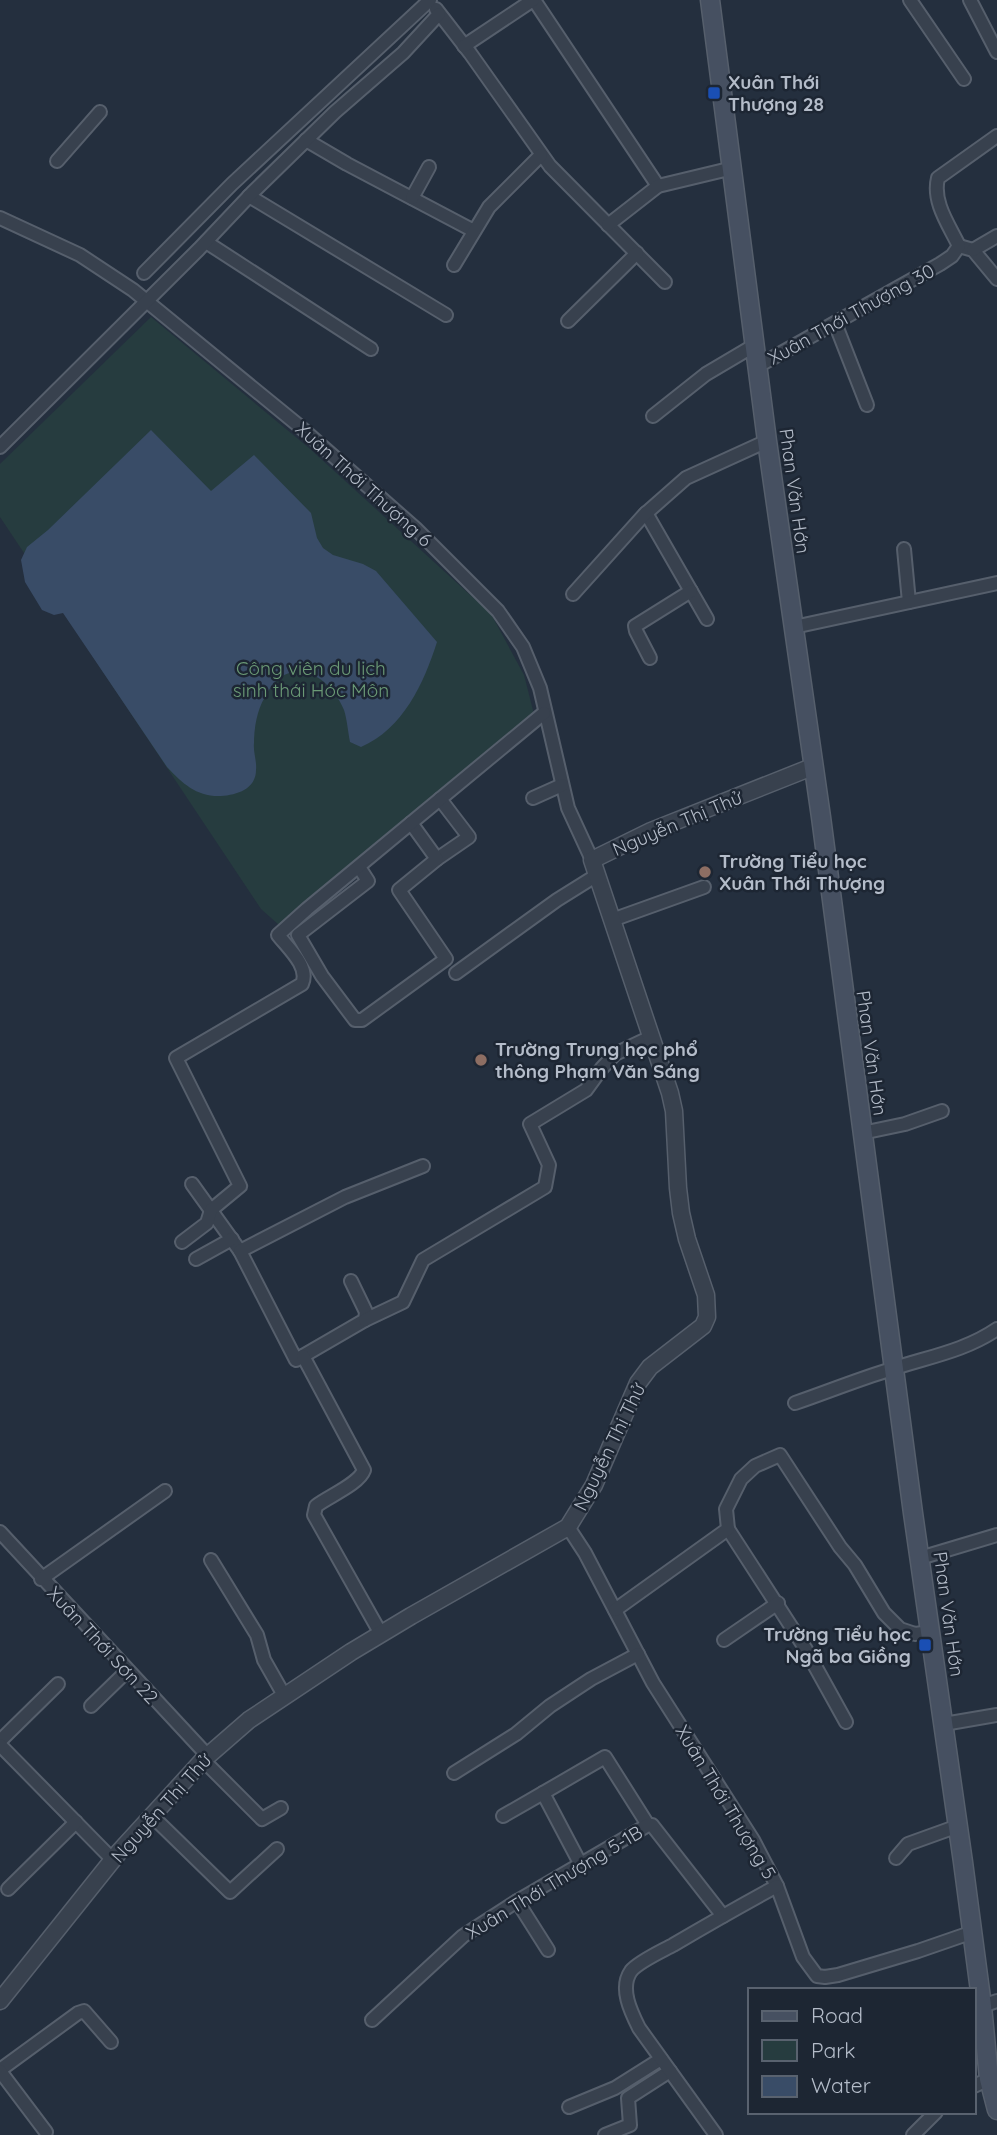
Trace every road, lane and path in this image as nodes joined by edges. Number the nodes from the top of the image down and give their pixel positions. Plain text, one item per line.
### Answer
1 (429, 0) edge
2 (533, 0) edge
3 (710, 0) edge
4 (970, 0) edge
5 (915, 2) edge
6 (439, 14) junction
7 (464, 46) junction
8 (997, 52) edge
9 (964, 79) dead end
10 (100, 112) dead end
11 (997, 136) edge
12 (306, 140) junction
13 (541, 155) junction
14 (57, 161) dead end
15 (429, 167) dead end
16 (733, 168) junction
17 (658, 186) junction
18 (249, 196) junction
19 (412, 198) junction
20 (0, 218) edge
21 (608, 225) junction
22 (474, 231) junction
23 (997, 236) edge
24 (206, 243) junction
25 (959, 246) junction
26 (973, 250) junction
27 (637, 253) junction
28 (454, 265) dead end
29 (144, 273) dead end
30 (997, 279) edge
31 (665, 282) dead end
32 (146, 301) junction
33 (446, 315) dead end
34 (568, 321) dead end
35 (835, 323) junction
36 (755, 345) junction
37 (371, 349) dead end
38 (758, 366) junction
39 (867, 405) dead end
40 (653, 416) dead end
41 (767, 441) junction
42 (0, 447) edge
43 (646, 513) junction
44 (904, 549) dead end
45 (997, 583) edge
46 (691, 591) junction
47 (573, 594) dead end
48 (909, 602) junction
49 (707, 619) dead end
50 (794, 627) junction
51 (650, 658) dead end
52 (544, 713) junction
53 (812, 767) junction
54 (562, 785) junction
55 (533, 798) dead end
56 (440, 799) junction
57 (411, 823) junction
58 (437, 859) junction
59 (359, 867) junction
60 (594, 868) junction
61 (704, 887) dead end
62 (612, 920) junction
63 (456, 973) dead end
64 (651, 1037) junction
65 (942, 1111) dead end
66 (862, 1133) junction
67 (423, 1166) dead end
68 (192, 1184) dead end
69 (211, 1210) junction
70 (232, 1239) junction
71 (182, 1242) dead end
72 (240, 1251) junction
73 (196, 1259) dead end
74 (351, 1281) dead end
75 (365, 1320) junction
76 (997, 1329) edge
77 (303, 1356) junction
78 (893, 1368) junction
79 (795, 1403) dead end
80 (165, 1491) dead end
81 (568, 1527) junction
82 (728, 1529) junction
83 (0, 1532) edge
84 (997, 1535) edge
85 (920, 1558) junction
86 (211, 1560) dead end
87 (41, 1579) junction
88 (778, 1603) junction
89 (615, 1610) junction
90 (930, 1632) junction
91 (381, 1634) junction
92 (724, 1640) dead end
93 (638, 1654) junction
94 (127, 1671) junction
95 (58, 1684) dead end
96 (285, 1697) junction
97 (91, 1706) dead end
98 (997, 1715) edge
99 (846, 1722) dead end
100 (944, 1724) junction
101 (1, 1748) edge
102 (205, 1758) junction
103 (454, 1773) dead end
104 (543, 1793) junction
105 (281, 1808) dead end
106 (152, 1816) junction
107 (503, 1816) dead end
108 (76, 1822) junction
109 (648, 1825) junction
110 (958, 1826) junction
111 (277, 1849) dead end
112 (896, 1858) dead end
113 (113, 1860) junction
114 (581, 1865) junction
115 (777, 1886) junction
116 (8, 1889) dead end
117 (517, 1902) junction
118 (723, 1916) junction
119 (972, 1932) junction
120 (548, 1950) dead end
121 (0, 2001) edge
122 (989, 2004) edge
123 (372, 2020) dead end
124 (111, 2042) dead end
125 (662, 2059) junction
126 (0, 2071) edge
127 (670, 2071) junction
128 (981, 2082) edge
129 (569, 2107) dead end
130 (997, 2110) edge
131 (934, 2114) edge
132 (46, 2132) dead end
133 (605, 2135) edge
134 (716, 2135) edge
135 (912, 2135) edge

1 - 6 street
1 - 29 street
2 - 7 street
2 - 17 street
3 - 16 main road, Phan Văn Hớn
4 - 8 street
5 - 9 street
6 - 7 street
6 - 12 street
7 - 13 street
10 - 14 street
11 - 25 street
12 - 18 street
12 - 19 street
13 - 21 street
13 - 22 street
15 - 19 street
16 - 17 street
16 - 36 main road, Phan Văn Hớn
17 - 21 street
18 - 24 street
18 - 33 street
19 - 22 street
20 - 32 street, Xuân Thới Thượng 6
21 - 27 street
22 - 28 street
23 - 26 street
24 - 32 street
24 - 37 street
25 - 26 street
25 - 35 street, Xuân Thới Thượng 30
26 - 30 street
27 - 31 street
27 - 34 street
32 - 42 street
32 - 52 street, Xuân Thới Thượng 6
35 - 38 street, Xuân Thới Thượng 30
35 - 39 street
36 - 38 main road, Phan Văn Hớn
36 - 40 street
38 - 41 main road, Phan Văn Hớn
41 - 43 street
41 - 50 main road, Phan Văn Hớn
43 - 46 street
43 - 47 street
44 - 48 street
45 - 48 street
46 - 49 street
46 - 51 street
48 - 50 street
50 - 53 main road, Phan Văn Hớn
52 - 54 street, Xuân Thới Thượng 6
52 - 56 street
53 - 60 street, Nguyễn Thị Thử
53 - 66 main road, Phan Văn Hớn
54 - 55 street
54 - 60 street, Xuân Thới Thượng 6
56 - 57 street
56 - 58 street
57 - 58 street
57 - 59 street
58 - 59 street
59 - 69 street
60 - 62 street, Nguyễn Thị Thử
60 - 63 street
61 - 62 street
62 - 64 street, Nguyễn Thị Thử
64 - 75 street
64 - 81 street, Nguyễn Thị Thử
65 - 66 street
66 - 78 main road, Phan Văn Hớn
67 - 72 street
68 - 69 street
69 - 70 street
69 - 71 street
70 - 72 street
70 - 73 street
72 - 77 street
74 - 75 street
75 - 77 street
76 - 78 street
77 - 91 street
78 - 79 street
78 - 85 main road, Phan Văn Hớn
80 - 87 street
81 - 89 street, Xuân Thới Thượng 5
81 - 91 street, Nguyễn Thị Thử
82 - 88 street
82 - 89 street
82 - 90 street
83 - 87 street, Xuân Thới Sơn 22
84 - 85 street
85 - 90 main road, Phan Văn Hớn
86 - 96 street
87 - 94 street, Xuân Thới Sơn 22
88 - 92 street
88 - 99 street
89 - 93 street, Xuân Thới Thượng 5
90 - 100 main road, Phan Văn Hớn
91 - 96 street, Nguyễn Thị Thử
93 - 103 street
93 - 115 street, Xuân Thới Thượng 5
94 - 97 street
94 - 102 street, Xuân Thới Sơn 22
95 - 101 street
96 - 102 street, Nguyễn Thị Thử
98 - 100 street
100 - 110 main road, Phan Văn Hớn
101 - 108 street
102 - 105 street, Xuân Thới Sơn 22
102 - 106 street, Nguyễn Thị Thử
104 - 107 street
104 - 109 street
104 - 114 street
106 - 111 street
106 - 113 street, Nguyễn Thị Thử
108 - 113 street
108 - 116 street
109 - 114 street, Xuân Thới Thượng 5-1B
109 - 118 street, Xuân Thới Thượng 5-1B
110 - 112 street
110 - 119 main road, Phan Văn Hớn
113 - 121 street, Nguyễn Thị Thử
114 - 117 street, Xuân Thới Thượng 5-1B
115 - 118 street
115 - 119 street, Xuân Thới Thượng 5
117 - 120 street
117 - 123 street, Xuân Thới Thượng 5-1B
118 - 125 street
119 - 122 main road, Phan Văn Hớn
122 - 128 main road, Phan Văn Hớn
124 - 126 street
125 - 127 street
125 - 129 street
126 - 132 street
127 - 133 street
127 - 134 street
128 - 130 main road, Phan Văn Hớn
131 - 135 street

